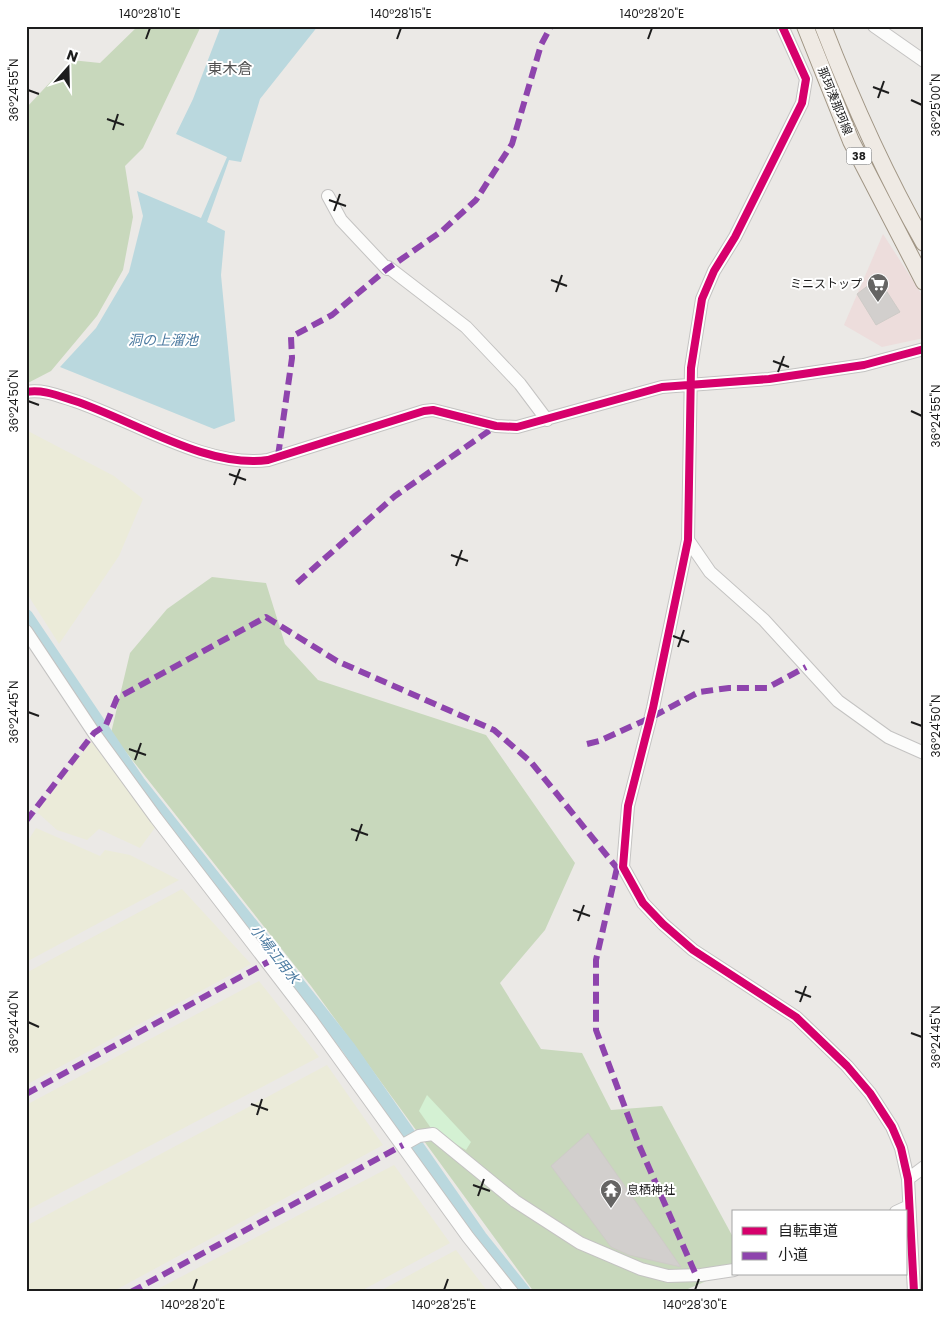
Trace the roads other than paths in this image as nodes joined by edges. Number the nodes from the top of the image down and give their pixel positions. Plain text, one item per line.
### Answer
1 (782, 26) edge
2 (805, 26) edge
3 (823, 26) edge
4 (874, 26) edge
5 (924, 61) edge
6 (328, 196) dead end
7 (924, 243) edge
8 (924, 282) edge
9 (924, 349) edge
10 (691, 383) junction
11 (26, 392) edge
12 (547, 420) junction
13 (688, 540) junction
14 (26, 631) edge
15 (924, 753) edge
16 (410, 1141) junction
17 (924, 1167) edge
18 (908, 1179) junction
19 (909, 1206) junction
20 (900, 1210) edge
21 (732, 1270) edge
22 (512, 1292) edge
23 (914, 1292) edge

1 - 10 street
2 - 8 main road, 那珂湊那珂線 / 38
3 - 7 main road, 那珂湊那珂線 / 38
4 - 5 street
6 - 12 street
9 - 10 street
10 - 12 street
10 - 13 street
11 - 12 street
13 - 15 street
13 - 18 street
14 - 16 street
16 - 21 street
16 - 22 street
17 - 18 street
18 - 19 street
19 - 20 street
19 - 23 street

